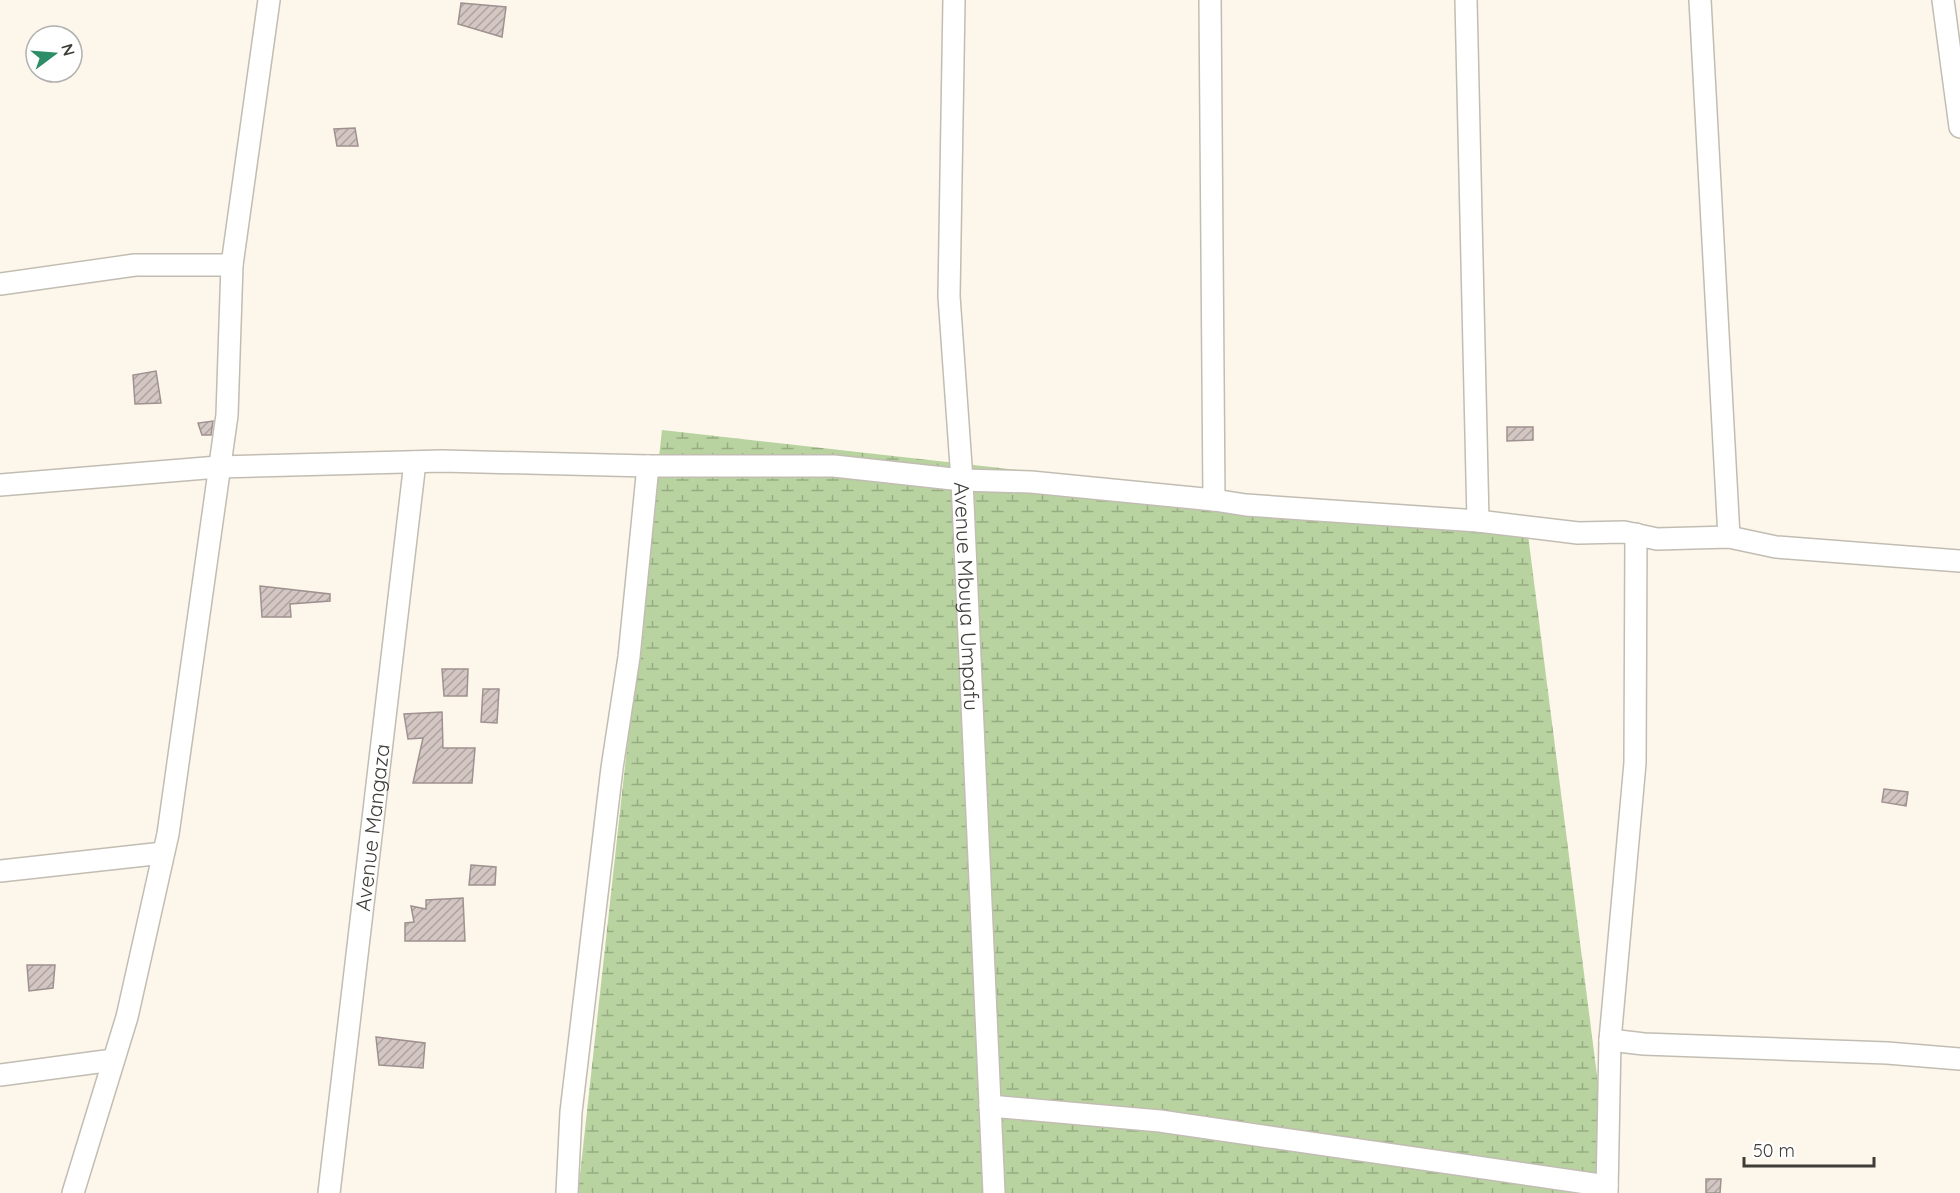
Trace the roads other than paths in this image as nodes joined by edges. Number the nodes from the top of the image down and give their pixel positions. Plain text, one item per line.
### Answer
1 (269, 0) edge
2 (954, 0) edge
3 (1209, 0) edge
4 (1466, 0) edge
5 (1700, 0) edge
6 (1943, 0) edge
7 (1960, 127) edge
8 (232, 265) junction
9 (0, 284) edge
10 (415, 462) junction
11 (218, 466) junction
12 (648, 466) junction
13 (962, 480) junction
14 (0, 486) edge
15 (1214, 500) junction
16 (1478, 521) junction
17 (1636, 534) junction
18 (1729, 537) junction
19 (1960, 561) edge
20 (163, 853) junction
21 (0, 871) edge
22 (1610, 1040) junction
23 (1960, 1059) edge
24 (113, 1060) junction
25 (0, 1075) edge
26 (990, 1106) junction
27 (1607, 1190) edge
28 (73, 1193) edge
29 (329, 1193) edge
30 (567, 1193) edge
31 (994, 1193) edge

1 - 8 street
2 - 13 street, Avenue Mbuya Umpafu
3 - 15 street
4 - 16 street
5 - 18 street
6 - 7 street
8 - 9 street
8 - 11 street
10 - 11 street
10 - 12 street
10 - 29 street, Avenue Mangaza
11 - 14 street
11 - 20 street
12 - 13 street
12 - 30 street
13 - 15 street
13 - 26 street, Avenue Mbuya Umpafu
15 - 16 street
16 - 17 street
17 - 18 street
17 - 22 street
18 - 19 street
20 - 21 street
20 - 24 street
22 - 23 street
22 - 27 street
24 - 25 street
24 - 28 street
26 - 27 street
26 - 31 street, Avenue Mbuya Umpafu

